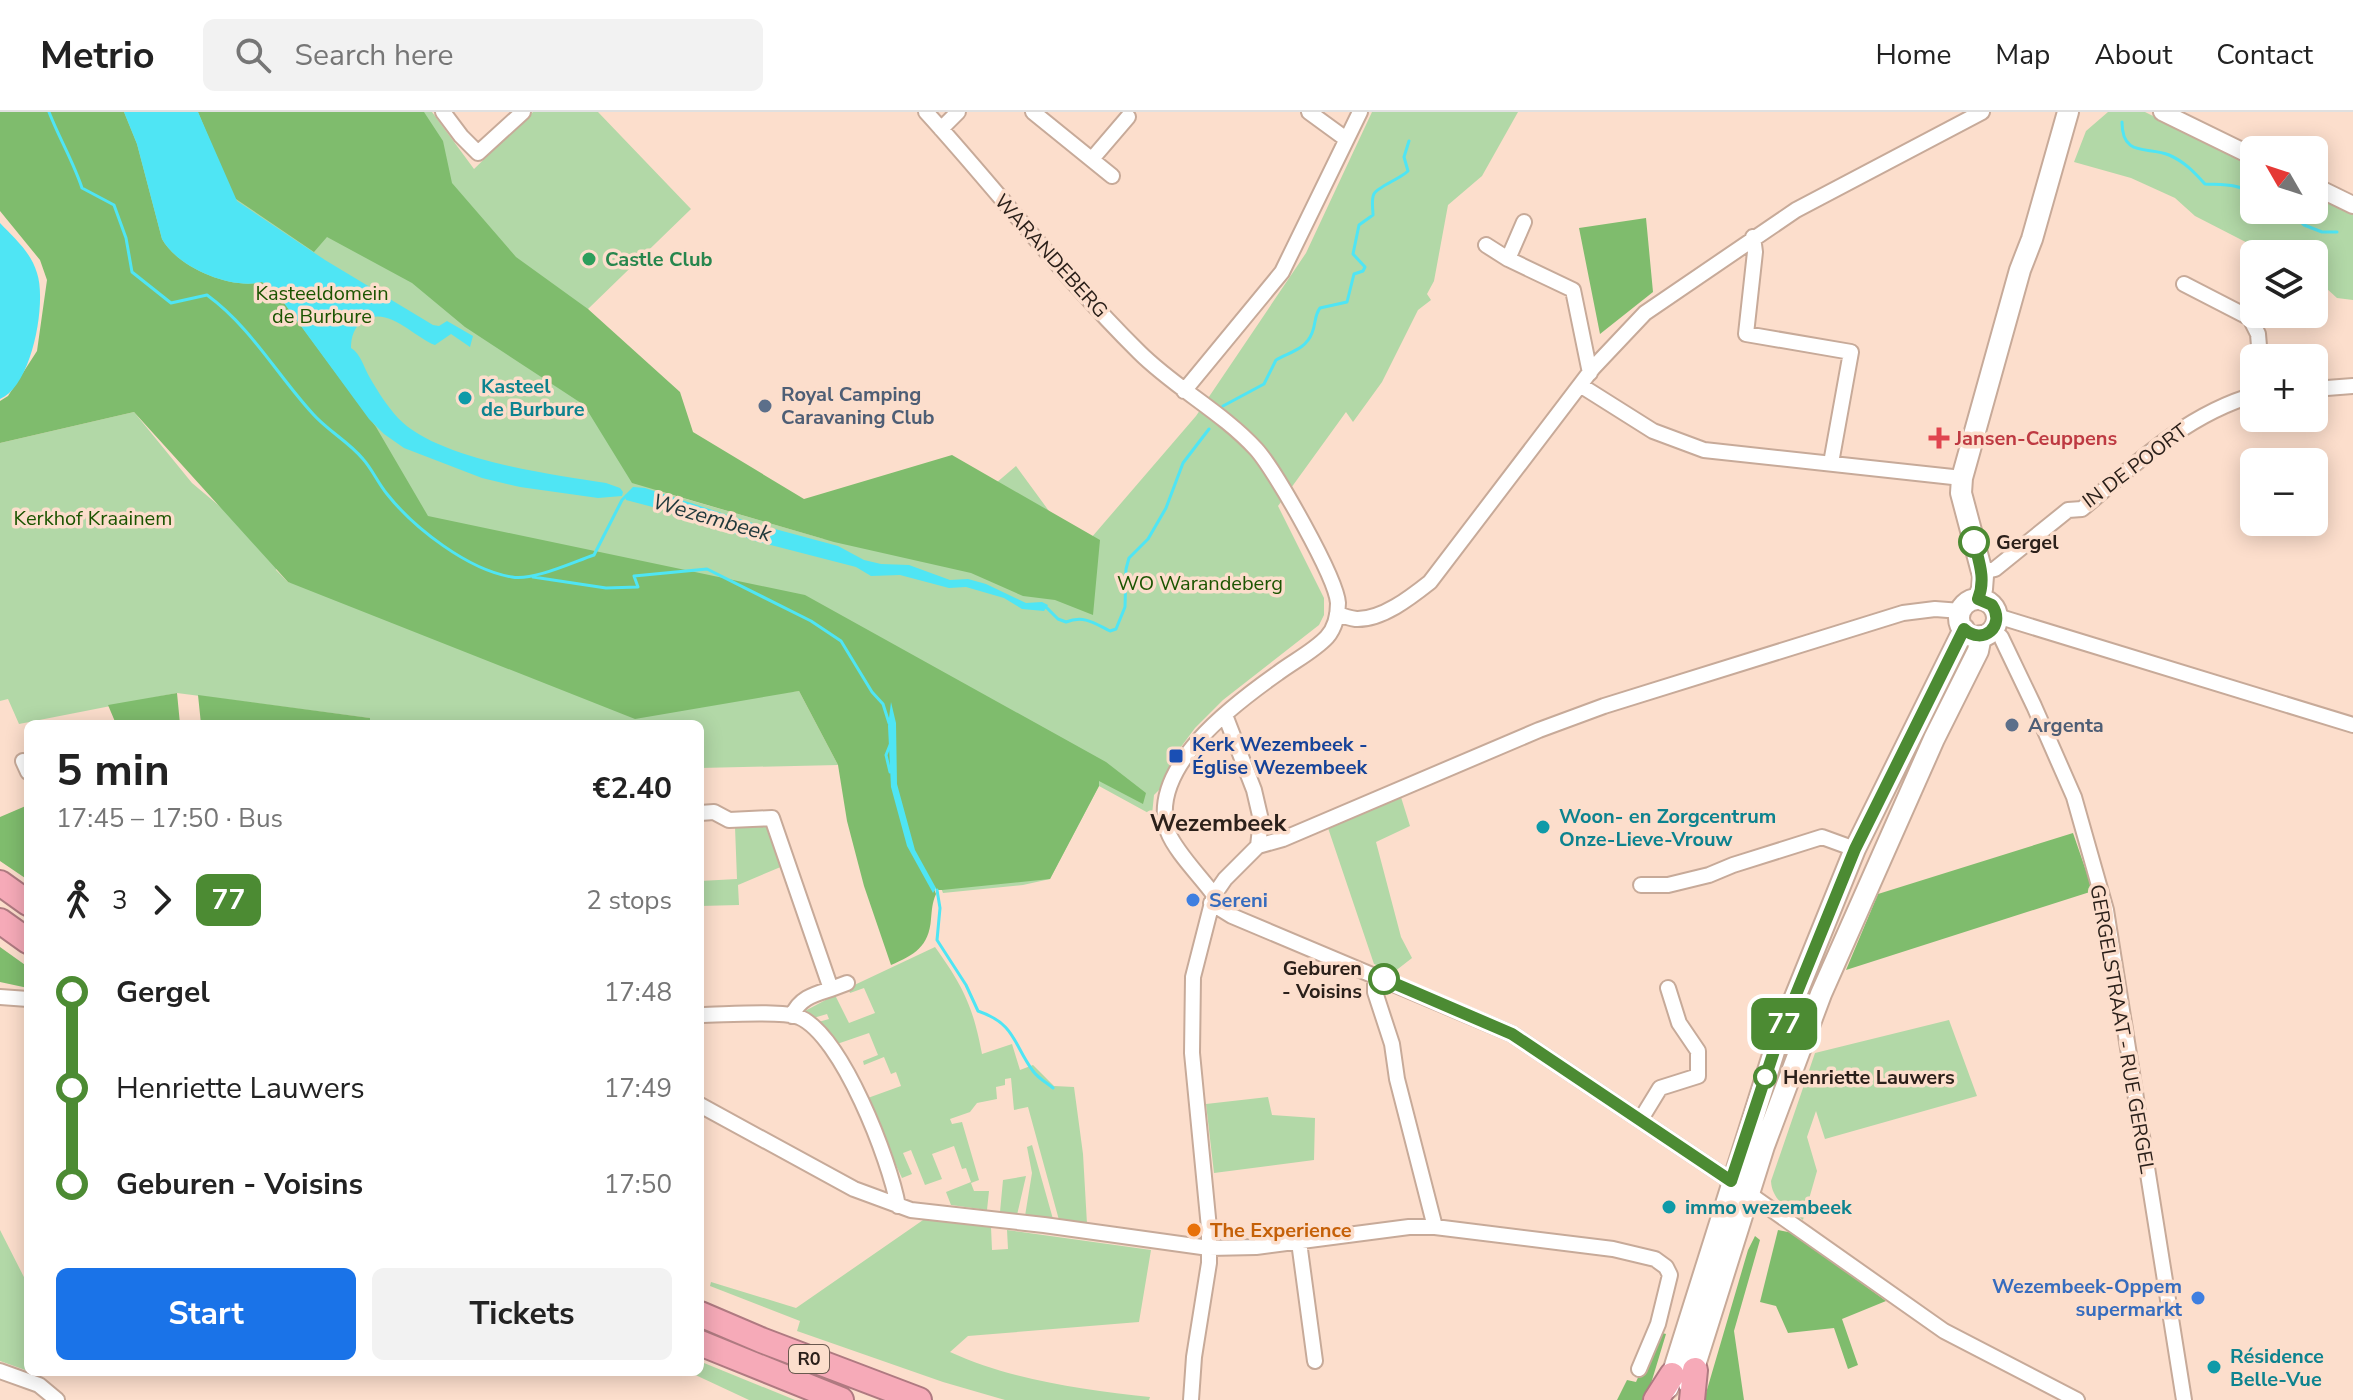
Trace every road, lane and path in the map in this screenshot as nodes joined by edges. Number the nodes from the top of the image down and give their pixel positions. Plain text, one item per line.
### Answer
1 (443, 112) edge
2 (926, 112) edge
3 (958, 112) edge
4 (1033, 112) edge
5 (1309, 112) edge
6 (1360, 112) edge
7 (1982, 112) edge
8 (2068, 112) edge
9 (2162, 112) edge
10 (521, 114) edge
11 (1128, 117) dead end
12 (941, 129) junction
13 (1346, 139) junction
14 (2240, 150) edge
15 (1092, 159) junction
16 (1112, 176) dead end
17 (2328, 193) edge
18 (2353, 205) edge
19 (1524, 222) dead end
20 (1753, 237) junction
21 (1486, 245) dead end
22 (1508, 259) junction
23 (2184, 284) dead end
24 (2259, 344) edge
25 (1590, 373) junction
26 (1580, 385) junction
27 (2353, 386) edge
28 (2328, 388) edge
29 (1184, 391) junction
30 (2240, 400) edge
31 (1831, 463) junction
32 (1962, 478) junction
33 (1982, 572) junction
34 (1337, 614) junction
35 (1979, 625) junction
36 (1225, 715) junction
37 (2353, 725) edge
38 (704, 813) edge
39 (1258, 846) junction
40 (1855, 849) junction
41 (0, 883) edge
42 (1641, 885) dead end
43 (1212, 899) junction
44 (24, 900) edge
45 (0, 921) edge
46 (24, 938) edge
47 (1375, 975) junction
48 (847, 983) dead end
49 (1668, 988) dead end
50 (831, 989) junction
51 (0, 997) edge
52 (24, 999) edge
53 (704, 1015) edge
54 (792, 1016) junction
55 (704, 1107) edge
56 (1641, 1119) junction
57 (1731, 1181) junction
58 (1748, 1194) junction
59 (898, 1206) junction
60 (1435, 1227) junction
61 (1299, 1242) junction
62 (1209, 1248) junction
63 (704, 1316) edge
64 (704, 1345) edge
65 (1315, 1361) dead end
66 (1639, 1369) dead end
67 (0, 1371) edge
68 (1683, 1373) junction
69 (57, 1400) edge
70 (841, 1400) edge
71 (919, 1400) edge
72 (1191, 1400) edge
73 (1656, 1400) edge
74 (1664, 1400) edge
75 (1685, 1400) edge
76 (1692, 1400) edge
77 (2077, 1400) edge
78 (2184, 1400) edge

1 - 10 street
2 - 12 street, WARANDEBERG
3 - 12 street
4 - 15 street
5 - 13 street
6 - 13 street
7 - 20 street
8 - 32 main road
9 - 14 street
11 - 15 street
12 - 29 street, WARANDEBERG
13 - 29 street
15 - 16 street
17 - 18 street
19 - 22 street
20 - 25 street
20 - 31 street
21 - 22 street
22 - 25 street
23 - 24 street
25 - 26 street
26 - 31 street
26 - 34 street
27 - 28 street
29 - 34 street, WARANDEBERG
30 - 33 street, IN DE POORT
31 - 32 street
32 - 33 main road
33 - 35 main road
34 - 36 street
35 - 37 street
35 - 39 street
35 - 40 main road
35 - 58 main road
35 - 78 street, GERGELSTRAAT - RUE GERGEL
36 - 39 street
36 - 43 street
38 - 50 street
39 - 43 street
40 - 42 street
40 - 57 main road
41 - 44 highway
43 - 47 street
43 - 62 street
45 - 46 highway
47 - 56 street
47 - 60 street
48 - 50 street
49 - 56 street
50 - 54 street
51 - 52 street
53 - 54 street
54 - 59 street
55 - 59 street
56 - 57 street
57 - 58 street
57 - 68 main road
58 - 68 main road
58 - 77 street
59 - 62 street
60 - 61 street
60 - 66 street
61 - 62 street
61 - 65 street
62 - 72 street
63 - 71 highway, R0
64 - 70 highway, R0
67 - 69 street
68 - 73 highway
68 - 74 main road
68 - 75 main road
68 - 76 highway

